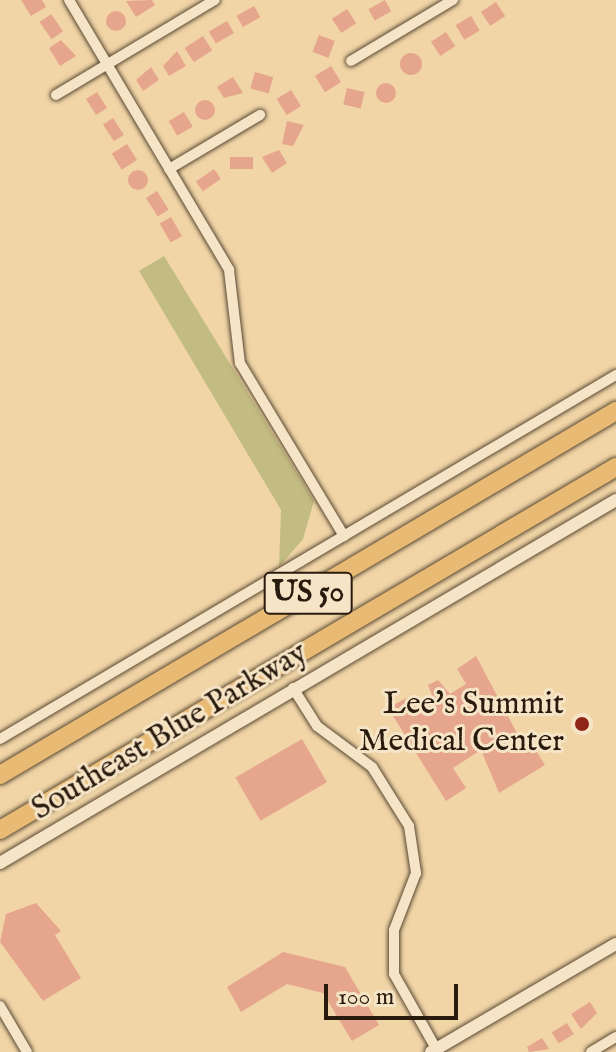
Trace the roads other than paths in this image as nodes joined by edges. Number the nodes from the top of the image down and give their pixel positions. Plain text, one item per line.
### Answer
1 (69, 0) edge
2 (215, 0) edge
3 (453, 0) edge
4 (351, 61) dead end
5 (106, 64) junction
6 (56, 95) dead end
7 (260, 115) dead end
8 (169, 169) junction
9 (616, 375) edge
10 (616, 411) edge
11 (616, 467) edge
12 (616, 500) edge
13 (344, 536) junction
14 (293, 688) junction
15 (0, 739) edge
16 (0, 775) edge
17 (0, 830) edge
18 (0, 863) edge
19 (616, 944) edge
20 (0, 1006) edge
21 (616, 1037) edge
22 (435, 1051) edge
23 (27, 1052) edge
24 (591, 1052) edge

1 - 5 street
2 - 5 street
3 - 4 street
5 - 6 street
5 - 8 street
7 - 8 street
8 - 13 street
9 - 13 street
10 - 16 highway, US 50
11 - 17 highway, US 50
12 - 14 street, Southeast Blue Parkway
13 - 15 street
14 - 18 street, Southeast Blue Parkway
14 - 22 street
19 - 22 street
20 - 23 street
21 - 24 street

